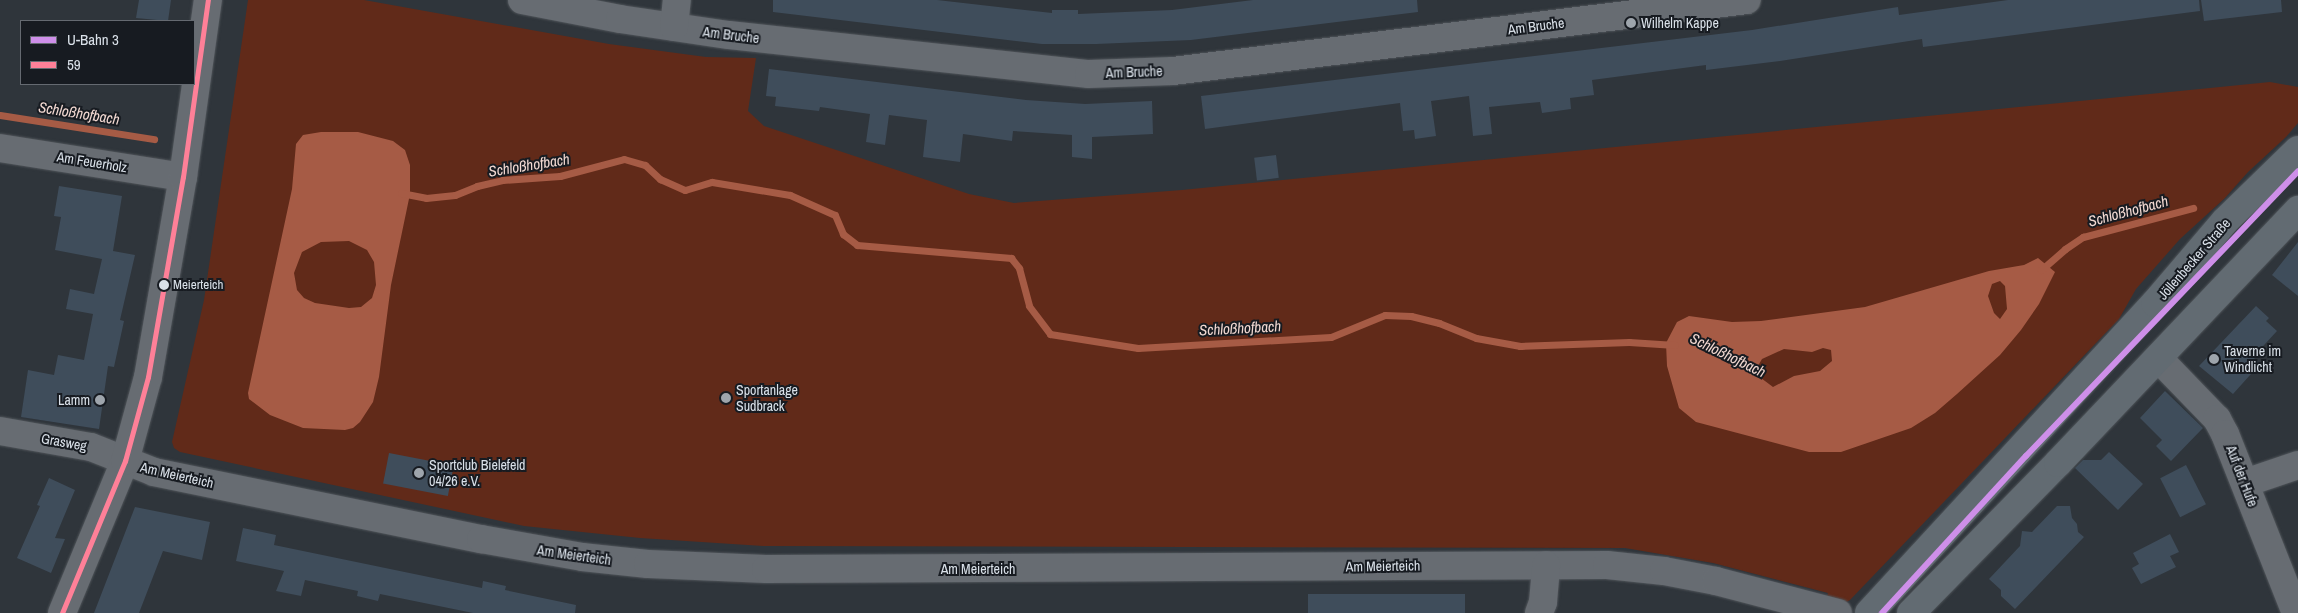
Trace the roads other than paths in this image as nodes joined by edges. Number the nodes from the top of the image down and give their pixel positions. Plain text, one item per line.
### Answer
1 (208, 0) edge
2 (522, 0) edge
3 (676, 0) edge
4 (1747, 0) edge
5 (674, 27) junction
6 (0, 148) edge
7 (2298, 150) edge
8 (183, 177) junction
9 (2298, 210) edge
10 (2158, 358) junction
11 (0, 431) edge
12 (125, 461) junction
13 (2298, 465) edge
14 (2245, 483) junction
15 (1546, 565) junction
16 (62, 613) edge
17 (1539, 613) edge
18 (1838, 613) edge
19 (1868, 613) edge
20 (1911, 613) edge
21 (2296, 613) edge

1 - 8 street
2 - 5 street, Am Bruche
3 - 5 street
4 - 5 street, Am Bruche
6 - 8 street, Am Feuerholz
7 - 19 main road, Jöllenbecker Straße
8 - 12 street
9 - 10 main road
10 - 14 street, Auf der Hufe
10 - 20 main road
11 - 12 street, Grasweg
12 - 15 street, Am Meierteich
12 - 16 street
13 - 14 street
14 - 21 street, Auf der Hufe
15 - 17 street
15 - 18 street, Am Meierteich

